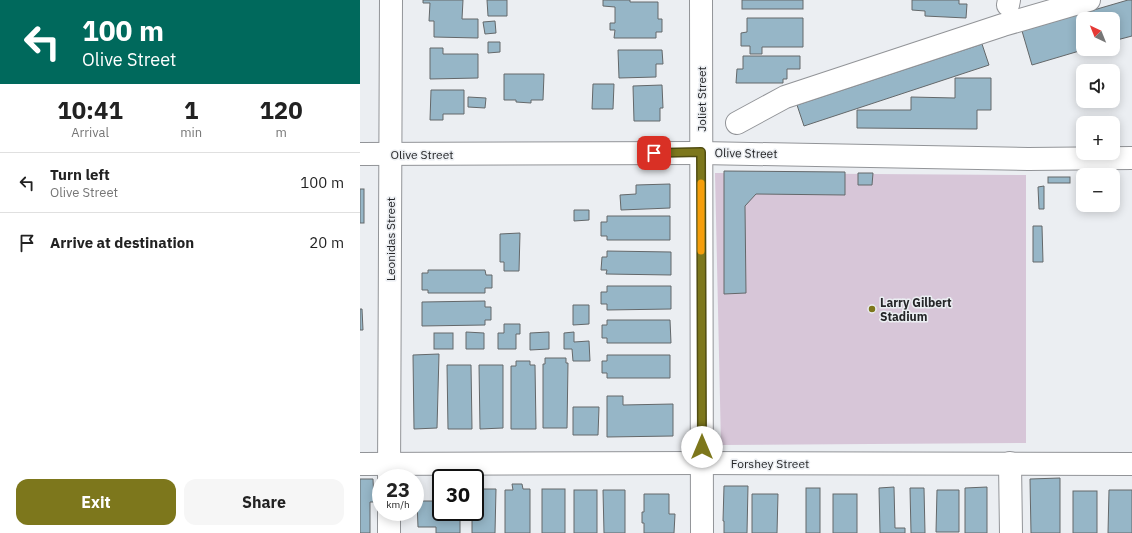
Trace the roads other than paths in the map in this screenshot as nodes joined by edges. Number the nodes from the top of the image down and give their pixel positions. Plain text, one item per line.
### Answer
1 (391, 0) edge
2 (701, 0) edge
3 (1089, 0) edge
4 (737, 123) dead end
5 (701, 152) junction
6 (360, 154) edge
7 (391, 154) junction
8 (1132, 158) edge
9 (702, 463) junction
10 (1010, 463) junction
11 (360, 464) edge
12 (1132, 464) edge
13 (381, 469) edge
14 (389, 469) edge
15 (424, 470) edge
16 (389, 521) edge
17 (389, 533) edge
18 (702, 533) edge
19 (1011, 533) edge

1 - 7 street, Leonidas Street
2 - 5 street, Joliet Street
3 - 4 street
5 - 7 street, Olive Street
5 - 8 street, Olive Street
5 - 9 street, Joliet Street
6 - 7 street, Olive Street
7 - 14 street, Leonidas Street
9 - 10 street, Forshey Street
9 - 15 street, Forshey Street
9 - 18 street, Joliet Street
10 - 12 street, Forshey Street
10 - 19 street
11 - 13 street, Forshey Street
16 - 17 street

